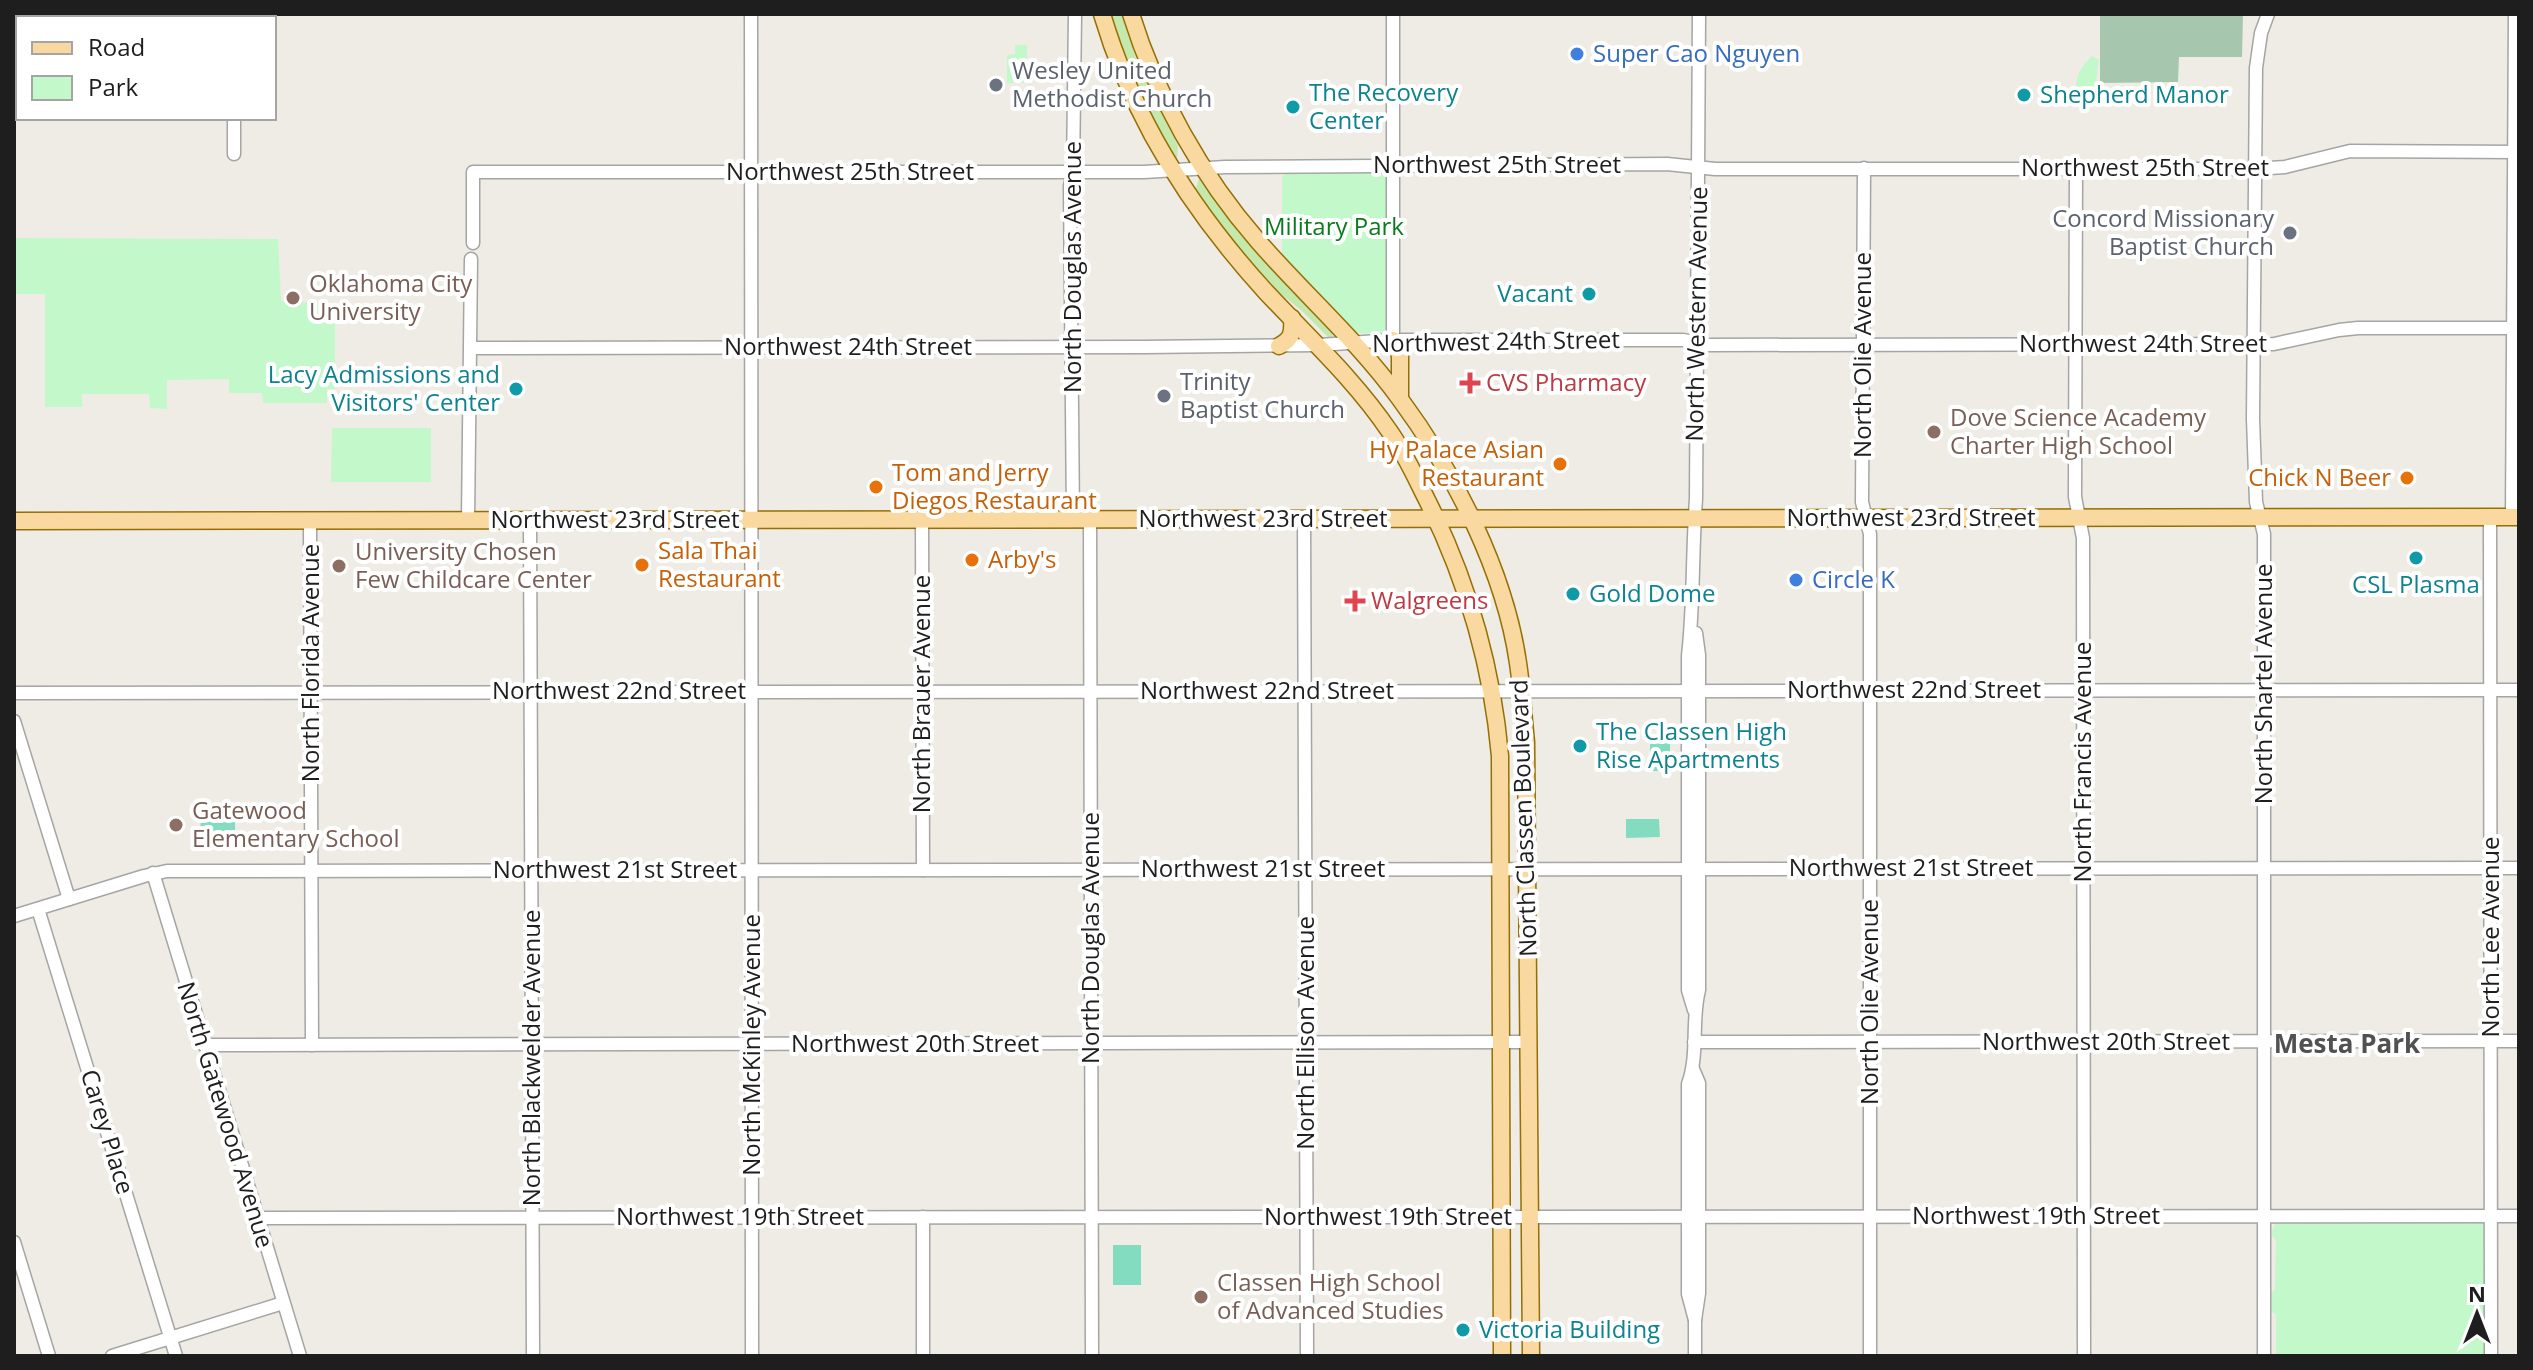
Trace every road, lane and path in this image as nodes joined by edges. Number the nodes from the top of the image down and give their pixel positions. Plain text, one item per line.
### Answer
1 (751, 14) edge
2 (1075, 14) edge
3 (1102, 14) edge
4 (1131, 14) edge
5 (1393, 14) edge
6 (1699, 14) edge
7 (2268, 14) edge
8 (2515, 14) edge
9 (234, 120) edge
10 (2517, 152) edge
11 (234, 154) dead end
12 (1393, 166) junction
13 (1699, 167) junction
14 (1864, 168) junction
15 (2076, 168) junction
16 (1205, 169) junction
17 (2255, 169) junction
18 (1172, 170) junction
19 (751, 172) junction
20 (1073, 172) junction
21 (473, 243) dead end
22 (471, 259) dead end
23 (1292, 318) junction
24 (2516, 328) edge
25 (1393, 340) junction
26 (1355, 343) junction
27 (1698, 343) junction
28 (2254, 343) junction
29 (2076, 344) junction
30 (1319, 345) junction
31 (1864, 345) junction
32 (1279, 346) junction
33 (751, 347) junction
34 (1072, 347) junction
35 (471, 348) junction
36 (1400, 398) junction
37 (2490, 517) junction
38 (2517, 517) edge
39 (1866, 518) junction
40 (2080, 518) junction
41 (2260, 518) junction
42 (751, 519) junction
43 (922, 519) junction
44 (1073, 519) junction
45 (1090, 519) junction
46 (1304, 519) junction
47 (1472, 519) junction
48 (1694, 519) junction
49 (468, 520) junction
50 (530, 520) junction
51 (1437, 520) junction
52 (14, 521) edge
53 (310, 521) junction
54 (1491, 690) junction
55 (1870, 690) junction
56 (2083, 690) junction
57 (2263, 690) junction
58 (2492, 690) junction
59 (2519, 690) edge
60 (750, 691) junction
61 (922, 691) junction
62 (1091, 691) junction
63 (1305, 691) junction
64 (1521, 691) junction
65 (1693, 691) junction
66 (311, 692) junction
67 (531, 692) junction
68 (14, 693) edge
69 (14, 721) edge
70 (1869, 868) junction
71 (2083, 868) junction
72 (2264, 868) junction
73 (2491, 868) junction
74 (2519, 868) edge
75 (1091, 869) junction
76 (1305, 869) junction
77 (1501, 869) junction
78 (1528, 869) junction
79 (1693, 869) junction
80 (311, 870) junction
81 (531, 870) junction
82 (752, 870) junction
83 (923, 870) junction
84 (153, 873) junction
85 (69, 899) junction
86 (38, 909) junction
87 (14, 916) edge
88 (2491, 1041) junction
89 (2519, 1041) edge
90 (1306, 1042) junction
91 (1501, 1042) junction
92 (1530, 1042) junction
93 (1694, 1042) junction
94 (1869, 1042) junction
95 (2083, 1042) junction
96 (2264, 1042) junction
97 (1092, 1043) junction
98 (532, 1044) junction
99 (751, 1044) junction
100 (204, 1045) junction
101 (312, 1045) junction
102 (1694, 1216) junction
103 (1870, 1216) junction
104 (2083, 1216) junction
105 (2264, 1216) junction
106 (2491, 1216) junction
107 (2519, 1216) edge
108 (752, 1217) junction
109 (923, 1217) junction
110 (1092, 1217) junction
111 (1307, 1217) junction
112 (1501, 1217) junction
113 (1531, 1217) junction
114 (258, 1218) junction
115 (532, 1218) junction
116 (14, 1242) edge
117 (283, 1303) junction
118 (170, 1337) junction
119 (49, 1356) edge
120 (112, 1356) edge
121 (176, 1356) edge
122 (300, 1356) edge
123 (533, 1356) edge
124 (752, 1356) edge
125 (923, 1356) edge
126 (1092, 1356) edge
127 (1307, 1356) edge
128 (1502, 1356) edge
129 (1531, 1356) edge
130 (1695, 1356) edge
131 (1870, 1356) edge
132 (2084, 1356) edge
133 (2264, 1356) edge
134 (2491, 1356) edge

1 - 19 street, North McKinley Avenue
2 - 20 street, North Douglas Avenue
3 - 18 main road, North Classen Boulevard
4 - 16 main road, North Classen Boulevard
5 - 12 street
6 - 13 street, North Western Avenue
7 - 17 street, North Shartel Avenue
8 - 10 street
9 - 11 street
10 - 17 street, Northwest 25th Street
10 - 24 street
12 - 13 street, Northwest 25th Street
12 - 16 street, Northwest 25th Street
12 - 25 street
13 - 14 street, Northwest 25th Street
13 - 27 street, North Western Avenue
14 - 15 street, Northwest 25th Street
14 - 31 street, North Olie Avenue
15 - 17 street, Northwest 25th Street
15 - 29 street, North Francis Avenue
16 - 18 street, Northwest 25th Street
16 - 26 main road, North Classen Boulevard
17 - 28 street, North Shartel Avenue
18 - 20 street, Northwest 25th Street
18 - 23 main road, North Classen Boulevard
19 - 20 street, Northwest 25th Street
19 - 21 street, Northwest 25th Street
19 - 33 street, North McKinley Avenue
20 - 34 street, North Douglas Avenue
22 - 35 street
23 - 30 main road, North Classen Boulevard
23 - 32 main road
24 - 28 street, Northwest 24th Street
24 - 38 street
25 - 26 street, Northwest 24th Street
25 - 27 street, Northwest 24th Street
25 - 36 main road
26 - 30 street, Northwest 24th Street
26 - 36 main road, North Classen Boulevard
27 - 31 street, Northwest 24th Street
27 - 48 street, North Western Avenue
28 - 29 street, Northwest 24th Street
28 - 41 street, North Shartel Avenue
29 - 31 street, Northwest 24th Street
29 - 40 street, North Francis Avenue
30 - 32 street, Northwest 24th Street
30 - 51 main road, North Classen Boulevard
31 - 39 street, North Olie Avenue
32 - 34 street, Northwest 24th Street
33 - 34 street, Northwest 24th Street
33 - 35 street, Northwest 24th Street
33 - 42 street, North McKinley Avenue
34 - 44 street, North Douglas Avenue
35 - 49 street
36 - 47 main road, North Classen Boulevard
37 - 38 main road, Northwest 23rd Street
37 - 41 main road, Northwest 23rd Street
37 - 58 street, North Lee Avenue
39 - 40 main road, Northwest 23rd Street
39 - 48 main road, Northwest 23rd Street
39 - 55 street, North Olie Avenue
40 - 41 main road, Northwest 23rd Street
40 - 56 street, North Francis Avenue
41 - 57 street, North Shartel Avenue
42 - 43 main road, Northwest 23rd Street
42 - 50 main road, Northwest 23rd Street
42 - 60 street, North McKinley Avenue
43 - 44 main road, Northwest 23rd Street
43 - 61 street, North Brauer Avenue
44 - 45 main road, Northwest 23rd Street
45 - 46 main road, Northwest 23rd Street
45 - 62 street, North Douglas Avenue
46 - 51 main road, Northwest 23rd Street
46 - 63 street, North Ellison Avenue
47 - 48 main road, Northwest 23rd Street
47 - 51 main road, Northwest 23rd Street
47 - 64 main road, North Classen Boulevard
48 - 65 street, North Western Avenue
49 - 50 main road, Northwest 23rd Street
49 - 53 main road, Northwest 23rd Street
50 - 67 street, North Blackwelder Avenue
51 - 54 main road, North Classen Boulevard
52 - 53 main road, Northwest 23rd Street
53 - 66 street, North Florida Avenue
54 - 63 street, Northwest 22nd Street
54 - 64 street, Northwest 22nd Street
54 - 77 main road, North Classen Boulevard
55 - 56 street, Northwest 22nd Street
55 - 65 street, Northwest 22nd Street
55 - 70 street, North Olie Avenue
56 - 57 street, Northwest 22nd Street
56 - 71 street, North Francis Avenue
57 - 58 street, Northwest 22nd Street
57 - 72 street, North Shartel Avenue
58 - 59 street, Northwest 22nd Street
58 - 73 street, North Lee Avenue
60 - 61 street, Northwest 22nd Street
60 - 67 street, Northwest 22nd Street
60 - 82 street, North McKinley Avenue
61 - 62 street, Northwest 22nd Street
61 - 83 street, North Brauer Avenue
62 - 63 street, Northwest 22nd Street
62 - 75 street, North Douglas Avenue
63 - 76 street, North Ellison Avenue
64 - 65 street, Northwest 22nd Street
64 - 78 main road, North Classen Boulevard
65 - 79 street, North Western Avenue
66 - 67 street, Northwest 22nd Street
66 - 68 street, Northwest 22nd Street
66 - 80 street, North Florida Avenue
67 - 81 street, North Blackwelder Avenue
69 - 85 street
70 - 71 street, Northwest 21st Street
70 - 79 street, Northwest 21st Street
70 - 94 street, North Olie Avenue
71 - 72 street, Northwest 21st Street
71 - 95 street, North Francis Avenue
72 - 73 street, Northwest 21st Street
72 - 96 street, North Shartel Avenue
73 - 74 street, Northwest 21st Street
73 - 88 street, North Lee Avenue
75 - 76 street, Northwest 21st Street
75 - 83 street, Northwest 21st Street
75 - 97 street, North Douglas Avenue
76 - 77 street, Northwest 21st Street
76 - 90 street, North Ellison Avenue
77 - 78 street, Northwest 21st Street
77 - 91 main road, North Classen Boulevard
78 - 79 street, Northwest 21st Street
78 - 92 main road, North Classen Boulevard
79 - 93 street, North Western Avenue
80 - 81 street, Northwest 21st Street
80 - 84 street, Northwest 21st Street
80 - 101 street, North Florida Avenue
81 - 82 street, Northwest 21st Street
81 - 98 street, North Blackwelder Avenue
82 - 83 street, Northwest 21st Street
82 - 99 street, North McKinley Avenue
84 - 85 street, Northwest 21st Street
84 - 100 street, North Gatewood Avenue
85 - 86 street, Northwest 21st Street
86 - 87 street, Northwest 21st Street
86 - 118 street, Carey Place
88 - 89 street, Northwest 20th Street
88 - 96 street, Northwest 20th Street
88 - 106 street, North Lee Avenue
90 - 91 street, Northwest 20th Street
90 - 97 street, Northwest 20th Street
90 - 111 street, North Ellison Avenue
91 - 92 street, Northwest 20th Street
91 - 112 main road, North Classen Boulevard
92 - 113 main road, North Classen Boulevard
93 - 94 street, Northwest 20th Street
93 - 102 street, North Western Avenue
94 - 95 street, Northwest 20th Street
94 - 103 street, North Olie Avenue
95 - 96 street, Northwest 20th Street
95 - 104 street, North Francis Avenue
96 - 105 street, North Shartel Avenue
97 - 99 street, Northwest 20th Street
97 - 110 street, North Douglas Avenue
98 - 99 street, Northwest 20th Street
98 - 101 street, Northwest 20th Street
98 - 115 street, North Blackwelder Avenue
99 - 108 street, North McKinley Avenue
100 - 101 street, Northwest 20th Street
100 - 114 street, North Gatewood Avenue
102 - 103 street, Northwest 19th Street
102 - 113 street, Northwest 19th Street
102 - 130 street, North Western Avenue
103 - 104 street, Northwest 19th Street
103 - 131 street, North Olie Avenue
104 - 105 street, Northwest 19th Street
104 - 132 street, North Francis Avenue
105 - 106 street, Northwest 19th Street
105 - 133 street, North Shartel Avenue
106 - 107 street, Northwest 19th Street
106 - 134 street, North Lee Avenue
108 - 109 street, Northwest 19th Street
108 - 115 street, Northwest 19th Street
108 - 124 street, North McKinley Avenue
109 - 110 street, Northwest 19th Street
109 - 125 street
110 - 111 street, Northwest 19th Street
110 - 126 street, North Douglas Avenue
111 - 112 street, Northwest 19th Street
111 - 127 street, North Ellison Avenue
112 - 113 street, Northwest 19th Street
112 - 128 main road, North Classen Boulevard
113 - 129 main road, North Classen Boulevard
114 - 115 street, Northwest 19th Street
114 - 117 street, North Gatewood Avenue
115 - 123 street, North Blackwelder Avenue
116 - 119 street
117 - 118 street
117 - 122 street, North Gatewood Avenue
118 - 120 street
118 - 121 street, Carey Place

